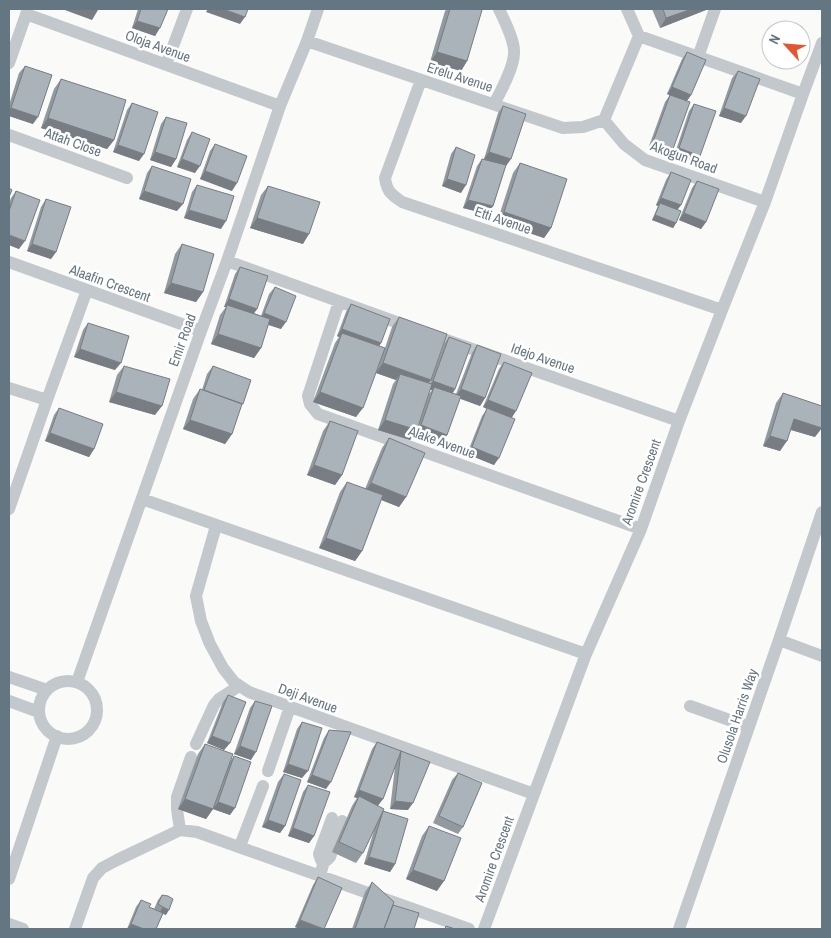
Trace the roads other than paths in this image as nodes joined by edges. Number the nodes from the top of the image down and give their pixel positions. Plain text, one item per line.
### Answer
1 (187, 9) edge
2 (318, 9) edge
3 (499, 9) edge
4 (627, 9) edge
5 (715, 9) edge
6 (27, 11) edge
7 (640, 36) junction
8 (307, 41) junction
9 (822, 43) edge
10 (698, 57) junction
11 (9, 63) edge
12 (166, 65) junction
13 (421, 80) junction
14 (802, 94) junction
15 (494, 104) junction
16 (280, 106) junction
17 (604, 120) junction
18 (9, 135) edge
19 (127, 178) dead end
20 (766, 202) junction
21 (9, 262) edge
22 (227, 262) junction
23 (87, 290) junction
24 (339, 302) junction
25 (722, 310) junction
26 (201, 331) junction
27 (9, 388) edge
28 (47, 400) junction
29 (679, 421) junction
30 (142, 499) junction
31 (9, 509) edge
32 (822, 512) edge
33 (216, 526) junction
34 (641, 529) junction
35 (779, 640) junction
36 (586, 654) junction
37 (822, 656) edge
38 (9, 677) edge
39 (77, 682) junction
40 (239, 686) junction
41 (47, 690) junction
42 (9, 701) edge
43 (690, 706) dead end
44 (290, 707) junction
45 (39, 712) junction
46 (749, 727) junction
47 (57, 736) junction
48 (196, 744) dead end
49 (192, 757) dead end
50 (268, 771) dead end
51 (263, 786) dead end
52 (534, 794) junction
53 (337, 820) dead end
54 (180, 830) junction
55 (240, 846) junction
56 (320, 876) junction
57 (9, 880) edge
58 (9, 924) edge
59 (23, 929) edge
60 (75, 929) edge
61 (469, 929) edge
62 (484, 929) edge
63 (679, 929) edge

1 - 12 street
2 - 8 street, Emir Road
3 - 15 street
4 - 7 street
5 - 10 street
6 - 11 street
6 - 12 street, Oloja Avenue
7 - 10 street
7 - 17 street
8 - 13 street, Erelu Avenue
8 - 16 street, Emir Road
9 - 14 street, Aromire Crescent
10 - 14 street
12 - 16 street, Oloja Avenue
13 - 15 street, Erelu Avenue
13 - 25 street, Etti Avenue
14 - 20 street, Aromire Crescent
15 - 17 street, Erelu Avenue
16 - 22 street, Emir Road
17 - 20 street, Akogun Road
18 - 19 street, Attah Close
20 - 25 street, Aromire Crescent
21 - 23 street, Alaafin Crescent
22 - 24 street, Idejo Avenue
22 - 26 street, Emir Road
23 - 26 street, Alaafin Crescent
23 - 28 street
24 - 29 street, Idejo Avenue
24 - 34 street, Alake Avenue
25 - 29 street, Aromire Crescent
26 - 30 street, Emir Road
27 - 28 street
28 - 31 street
29 - 34 street, Aromire Crescent
30 - 33 street
30 - 39 street, Emir Road
32 - 35 street, Olusola Harris Way
33 - 36 street
33 - 40 street, Deji Avenue
34 - 36 street, Aromire Crescent
35 - 37 street
35 - 46 street, Olusola Harris Way
36 - 52 street, Aromire Crescent
38 - 41 street
39 - 41 street
39 - 47 street
40 - 44 street, Deji Avenue
40 - 48 street
41 - 45 street
42 - 45 street
43 - 46 street
44 - 50 street
44 - 52 street, Deji Avenue
45 - 47 street
46 - 63 street, Olusola Harris Way
47 - 57 street
49 - 54 street
51 - 55 street
52 - 62 street, Aromire Crescent
53 - 56 street
54 - 55 street
54 - 60 street
55 - 56 street
56 - 61 street
58 - 59 street

